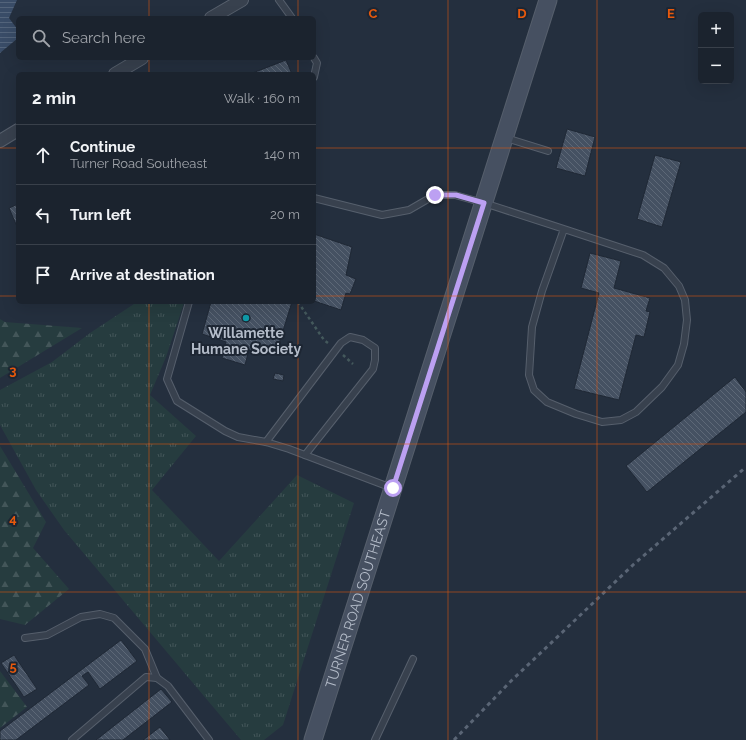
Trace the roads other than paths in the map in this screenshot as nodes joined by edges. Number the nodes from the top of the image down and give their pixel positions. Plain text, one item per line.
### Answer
1 (242, 0) edge
2 (279, 0) edge
3 (548, 0) edge
4 (214, 16) edge
5 (291, 16) edge
6 (139, 60) edge
7 (315, 60) edge
8 (121, 72) edge
9 (315, 72) edge
10 (16, 131) edge
11 (504, 138) junction
12 (0, 141) edge
13 (548, 151) dead end
14 (316, 198) edge
15 (484, 203) junction
16 (564, 229) junction
17 (188, 304) edge
18 (266, 442) junction
19 (305, 455) junction
20 (393, 488) junction
21 (25, 638) dead end
22 (413, 659) dead end
23 (157, 678) junction
24 (72, 740) edge
25 (209, 740) edge
26 (313, 740) edge
27 (375, 740) edge

1 - 4 street
2 - 5 lane
3 - 11 main road, TURNER ROAD SOUTHEAST
6 - 8 street
7 - 9 lane
10 - 12 street
11 - 13 lane
11 - 15 main road, TURNER ROAD SOUTHEAST
14 - 15 lane
15 - 16 lane
15 - 20 main road, TURNER ROAD SOUTHEAST
16 - 16 lane
17 - 18 lane
18 - 19 lane
18 - 19 lane
19 - 20 lane
20 - 26 main road, TURNER ROAD SOUTHEAST
21 - 23 lane
22 - 27 lane
23 - 24 lane
23 - 25 lane

